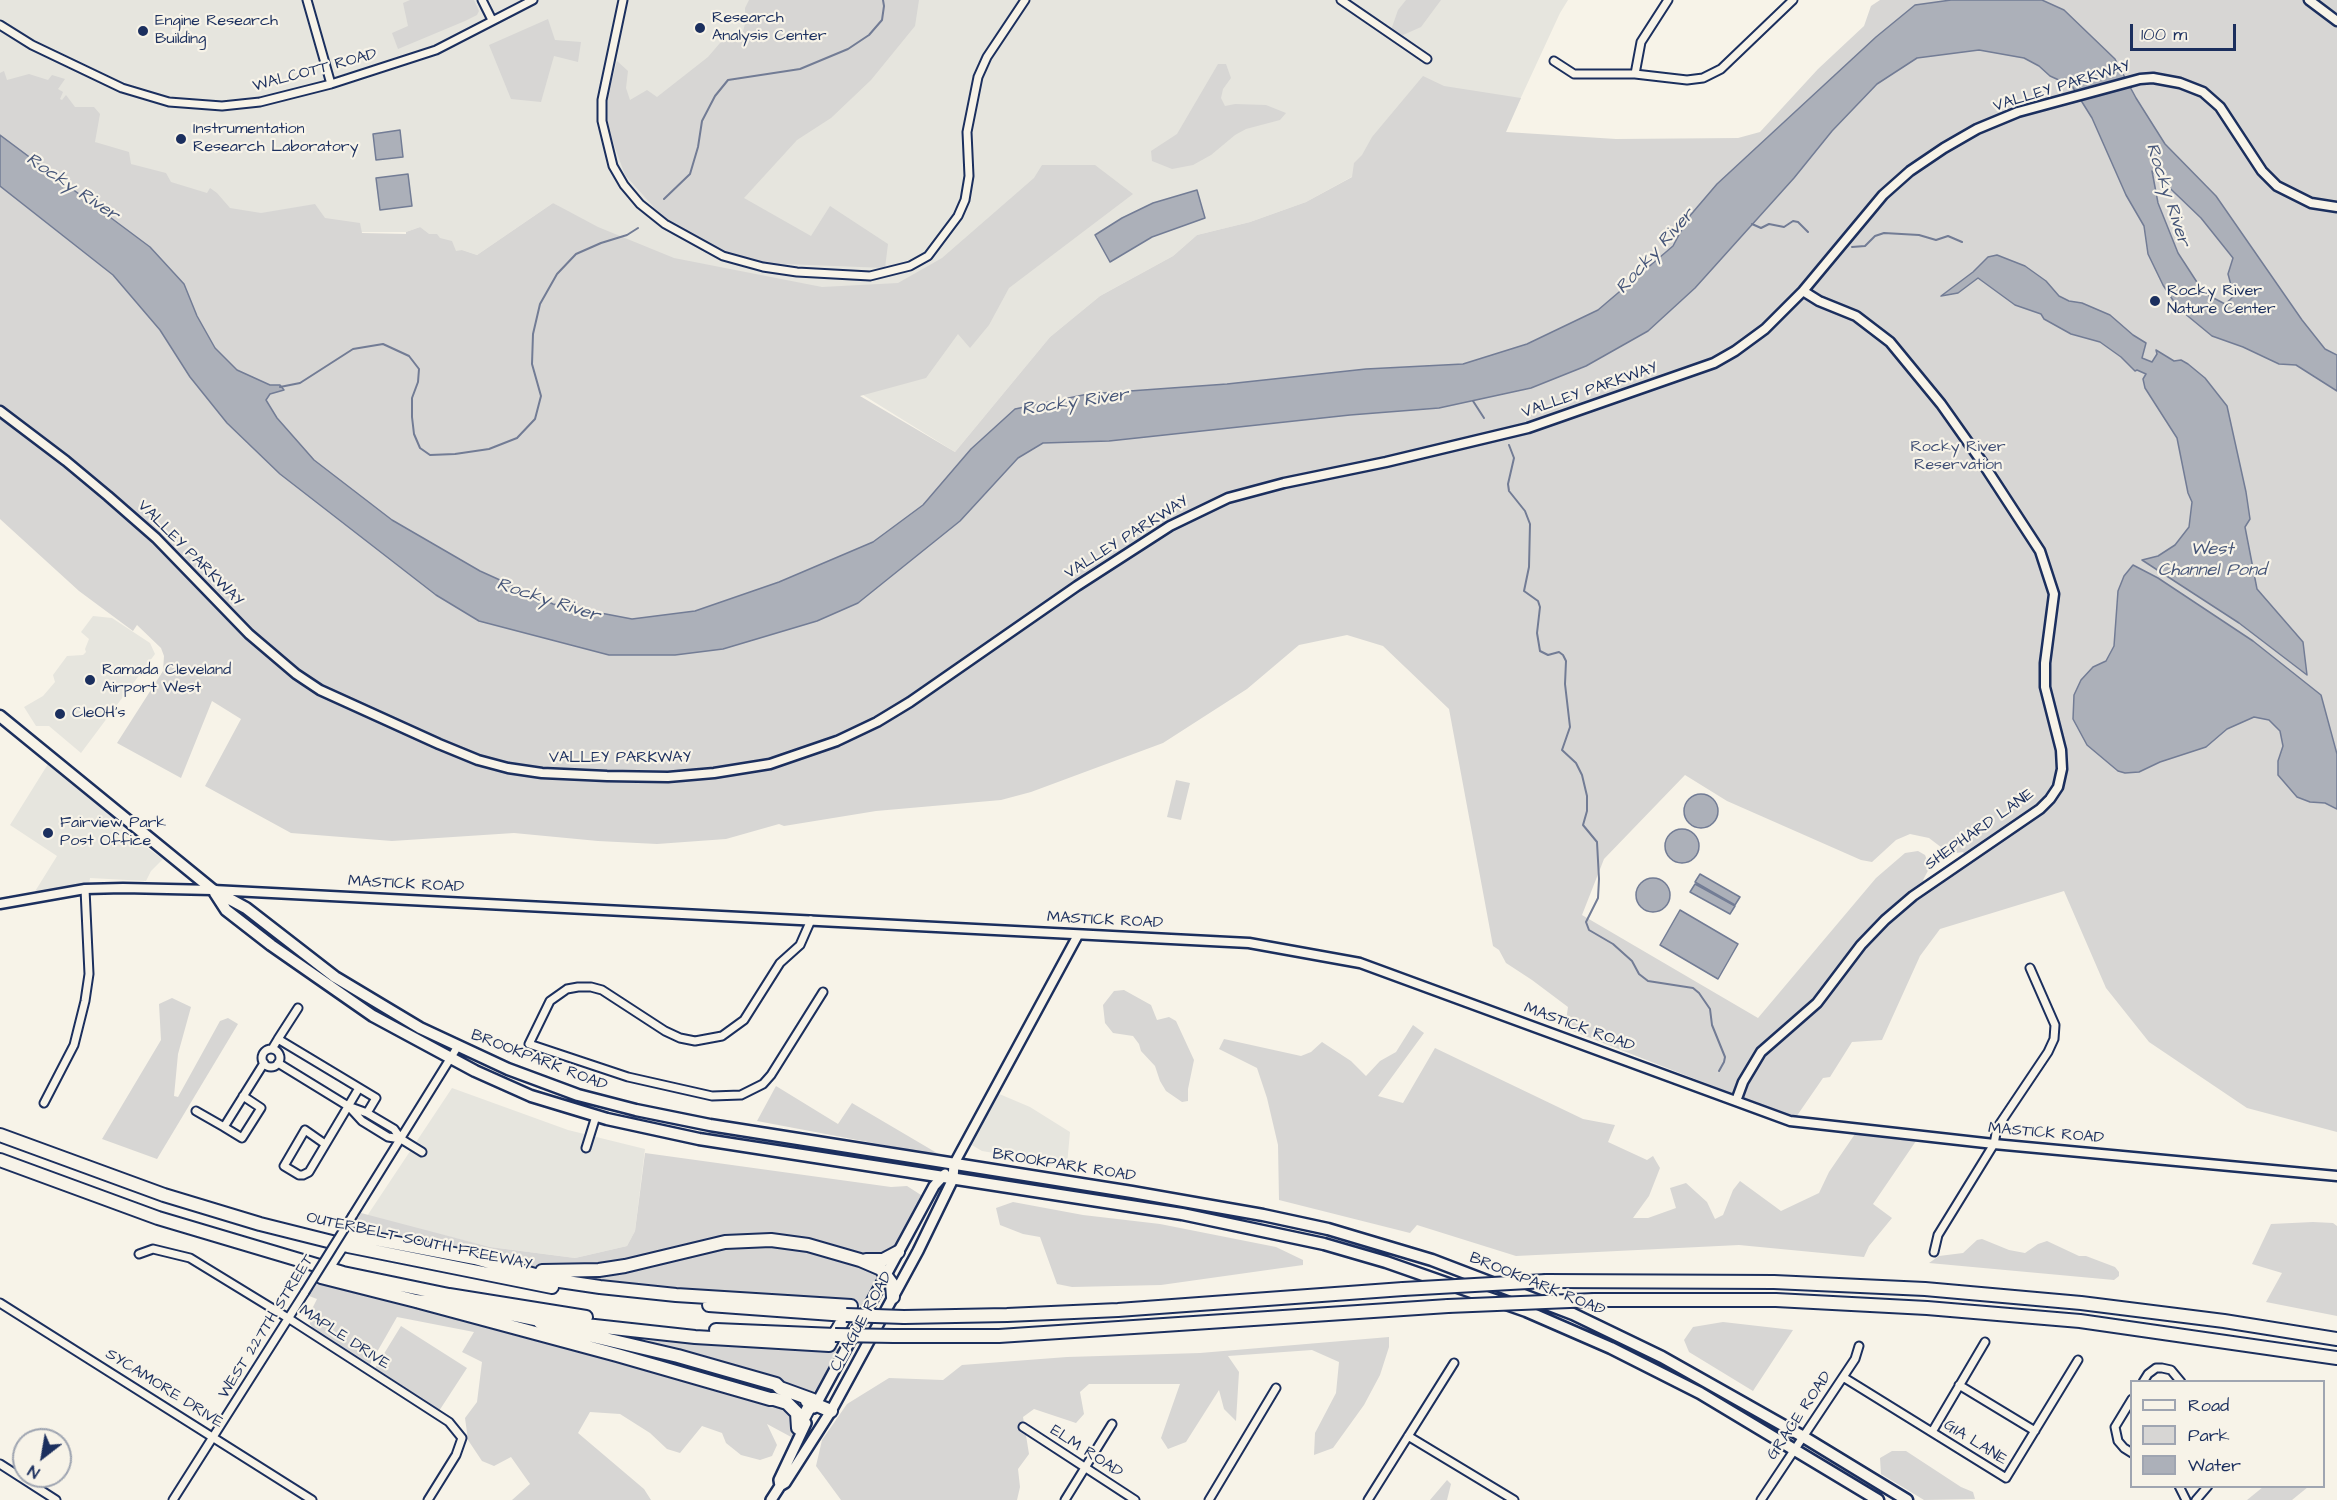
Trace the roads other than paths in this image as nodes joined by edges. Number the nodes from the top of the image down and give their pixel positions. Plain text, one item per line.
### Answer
1 (307, 0) edge
2 (482, 0) edge
3 (533, 0) edge
4 (623, 0) edge
5 (1025, 0) edge
6 (1341, 0) edge
7 (1668, 0) edge
8 (1793, 0) edge
9 (2309, 0) edge
10 (492, 20) junction
11 (2337, 21) edge
12 (0, 25) edge
13 (1427, 59) dead end
14 (1554, 61) dead end
15 (1635, 74) junction
16 (331, 84) junction
17 (2337, 207) edge
18 (1803, 291) junction
19 (0, 411) edge
20 (0, 716) edge
21 (85, 889) junction
22 (213, 890) junction
23 (0, 904) edge
24 (811, 920) junction
25 (1078, 935) junction
26 (2030, 968) dead end
27 (823, 992) dead end
28 (298, 1008) dead end
29 (278, 1038) junction
30 (458, 1046) junction
31 (272, 1049) junction
32 (452, 1059) junction
33 (264, 1063) junction
34 (278, 1063) junction
35 (359, 1088) junction
36 (243, 1096) junction
37 (1736, 1101) junction
38 (44, 1102) dead end
39 (348, 1106) junction
40 (196, 1111) dead end
41 (367, 1113) junction
42 (596, 1116) junction
43 (224, 1127) junction
44 (0, 1135) edge
45 (401, 1139) junction
46 (325, 1144) junction
47 (1994, 1144) junction
48 (586, 1148) dead end
49 (422, 1152) dead end
50 (0, 1160) edge
51 (954, 1164) junction
52 (2337, 1176) edge
53 (942, 1177) junction
54 (954, 1179) junction
55 (898, 1252) junction
56 (1934, 1252) dead end
57 (139, 1254) dead end
58 (857, 1259) junction
59 (436, 1264) junction
60 (343, 1273) junction
61 (886, 1275) junction
62 (893, 1297) junction
63 (416, 1301) junction
64 (0, 1303) edge
65 (484, 1309) junction
66 (288, 1318) junction
67 (540, 1320) junction
68 (2337, 1339) edge
69 (1985, 1342) dead end
70 (1859, 1346) dead end
71 (2337, 1358) edge
72 (2078, 1360) dead end
73 (1454, 1363) dead end
74 (1843, 1377) junction
75 (2144, 1380) edge
76 (2179, 1380) edge
77 (1959, 1385) junction
78 (1276, 1388) dead end
79 (2130, 1402) edge
80 (814, 1403) junction
81 (831, 1411) junction
82 (1112, 1424) dead end
83 (1023, 1427) dead end
84 (2035, 1431) junction
85 (1932, 1432) junction
86 (214, 1436) junction
87 (1408, 1436) junction
88 (1802, 1436) junction
89 (1794, 1449) junction
90 (2130, 1451) edge
91 (0, 1464) edge
92 (1085, 1467) junction
93 (780, 1486) junction
94 (2206, 1488) edge
95 (56, 1500) edge
96 (173, 1500) edge
97 (312, 1500) edge
98 (428, 1500) edge
99 (771, 1500) edge
100 (1065, 1500) edge
101 (1136, 1500) edge
102 (1209, 1500) edge
103 (1368, 1500) edge
104 (1514, 1500) edge
105 (1761, 1500) edge
106 (1878, 1500) edge
107 (1907, 1500) edge
108 (2196, 1500) edge

1 - 16 street
2 - 10 street
3 - 10 street, WALCOTT ROAD
4 - 5 street
6 - 13 street
7 - 15 street
8 - 15 street
9 - 11 street
10 - 16 street, WALCOTT ROAD
12 - 16 street, WALCOTT ROAD
14 - 15 street
17 - 18 street, VALLEY PARKWAY
18 - 19 street, VALLEY PARKWAY
18 - 37 street, SHEPHARD LANE
20 - 22 main road, BROOKPARK ROAD
21 - 22 street, MASTICK ROAD
21 - 23 street, MASTICK ROAD
21 - 38 street
22 - 24 street, MASTICK ROAD
22 - 30 main road, BROOKPARK ROAD
22 - 32 main road, BROOKPARK ROAD
24 - 25 street, MASTICK ROAD
24 - 27 street
25 - 37 street, MASTICK ROAD
25 - 51 street, CLAGUE ROAD
26 - 47 street
28 - 29 street
29 - 31 street
29 - 35 street
30 - 32 street, WEST 227TH STREET
30 - 51 main road, BROOKPARK ROAD
31 - 33 street
31 - 34 street
32 - 42 main road, BROOKPARK ROAD
32 - 45 street, WEST 227TH STREET
33 - 34 street
33 - 36 street
34 - 39 street
35 - 39 street
35 - 41 street
36 - 43 street
36 - 43 street
37 - 47 street, MASTICK ROAD
39 - 41 street
39 - 45 street
39 - 46 street
40 - 43 street
41 - 45 street
42 - 48 street
42 - 53 main road, BROOKPARK ROAD
44 - 59 highway, OUTERBELT SOUTH FREEWAY
45 - 49 street
45 - 66 street, WEST 227TH STREET, bridge
46 - 46 street
47 - 52 street, MASTICK ROAD
47 - 56 street
50 - 60 highway
51 - 53 main road, CLAGUE ROAD
51 - 54 main road, CLAGUE ROAD
51 - 88 main road, BROOKPARK ROAD
53 - 54 main road, BROOKPARK ROAD
53 - 55 main road, CLAGUE ROAD
54 - 62 main road, CLAGUE ROAD
54 - 89 main road, BROOKPARK ROAD
55 - 58 highway
55 - 61 main road, CLAGUE ROAD
57 - 66 street, MAPLE DRIVE
58 - 59 highway
58 - 61 highway
59 - 68 highway, OUTERBELT SOUTH FREEWAY, bridge
60 - 65 highway
60 - 71 highway, bridge
61 - 62 highway
61 - 80 main road, CLAGUE ROAD
62 - 81 main road, CLAGUE ROAD
63 - 65 highway
63 - 67 highway
63 - 80 highway
64 - 86 street, SYCAMORE DRIVE
65 - 67 highway
65 - 80 highway
66 - 86 street, WEST 227TH STREET
66 - 98 street, MAPLE DRIVE
67 - 80 highway
69 - 77 street
70 - 74 street, GRACE ROAD
72 - 84 street, GIA LANE
73 - 87 street
74 - 85 street, GIA LANE
74 - 88 street, GRACE ROAD
75 - 76 street
77 - 84 street
77 - 85 street
78 - 102 street
79 - 90 street
80 - 81 highway
80 - 93 main road, CLAGUE ROAD
81 - 93 main road, CLAGUE ROAD
82 - 92 street
83 - 92 street, ELM ROAD
84 - 85 street, GIA LANE
86 - 96 street, WEST 227TH STREET
86 - 97 street, SYCAMORE DRIVE
87 - 103 street
87 - 104 street
88 - 89 street, GRACE ROAD
88 - 107 main road, BROOKPARK ROAD
89 - 105 street, GRACE ROAD
89 - 106 main road, BROOKPARK ROAD
91 - 95 street
92 - 100 street
92 - 101 street, ELM ROAD
93 - 99 main road, CLAGUE ROAD
94 - 108 street

